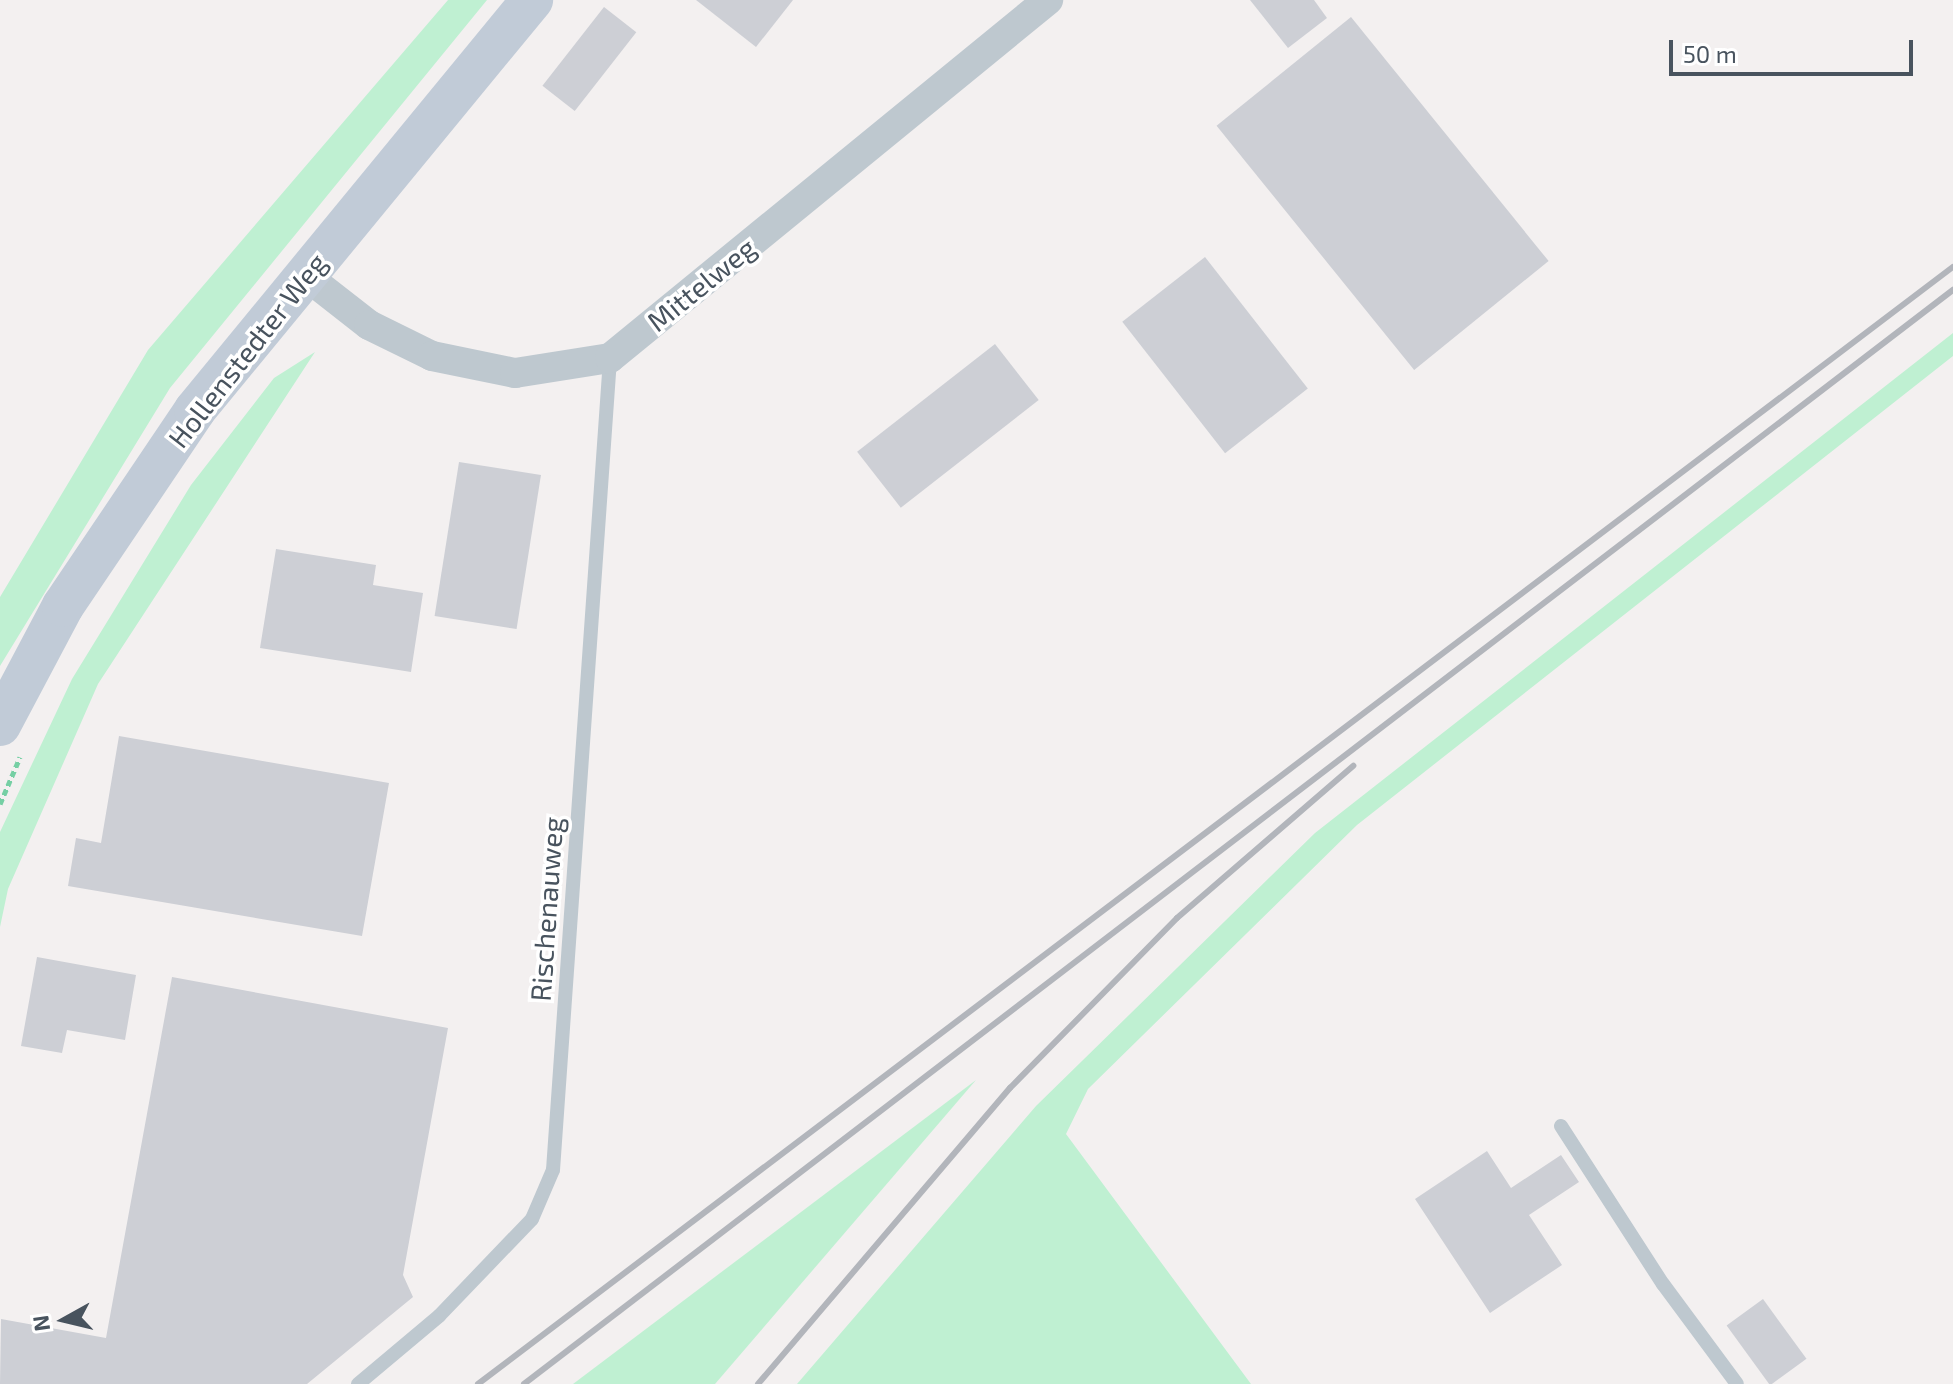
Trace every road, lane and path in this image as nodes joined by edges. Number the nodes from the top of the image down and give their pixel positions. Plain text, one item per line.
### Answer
1 (532, 0) edge
2 (1048, 0) edge
3 (305, 275) junction
4 (610, 358) junction
5 (12, 736) edge
6 (0, 804) edge
7 (1561, 1126) dead end
8 (358, 1384) edge
9 (1737, 1384) edge

1 - 3 main road, Hollenstedter Weg
2 - 4 street, Mittelweg
3 - 4 street
3 - 5 main road, Hollenstedter Weg
4 - 8 lane, Rischenauweg
5 - 6 path
7 - 9 lane

